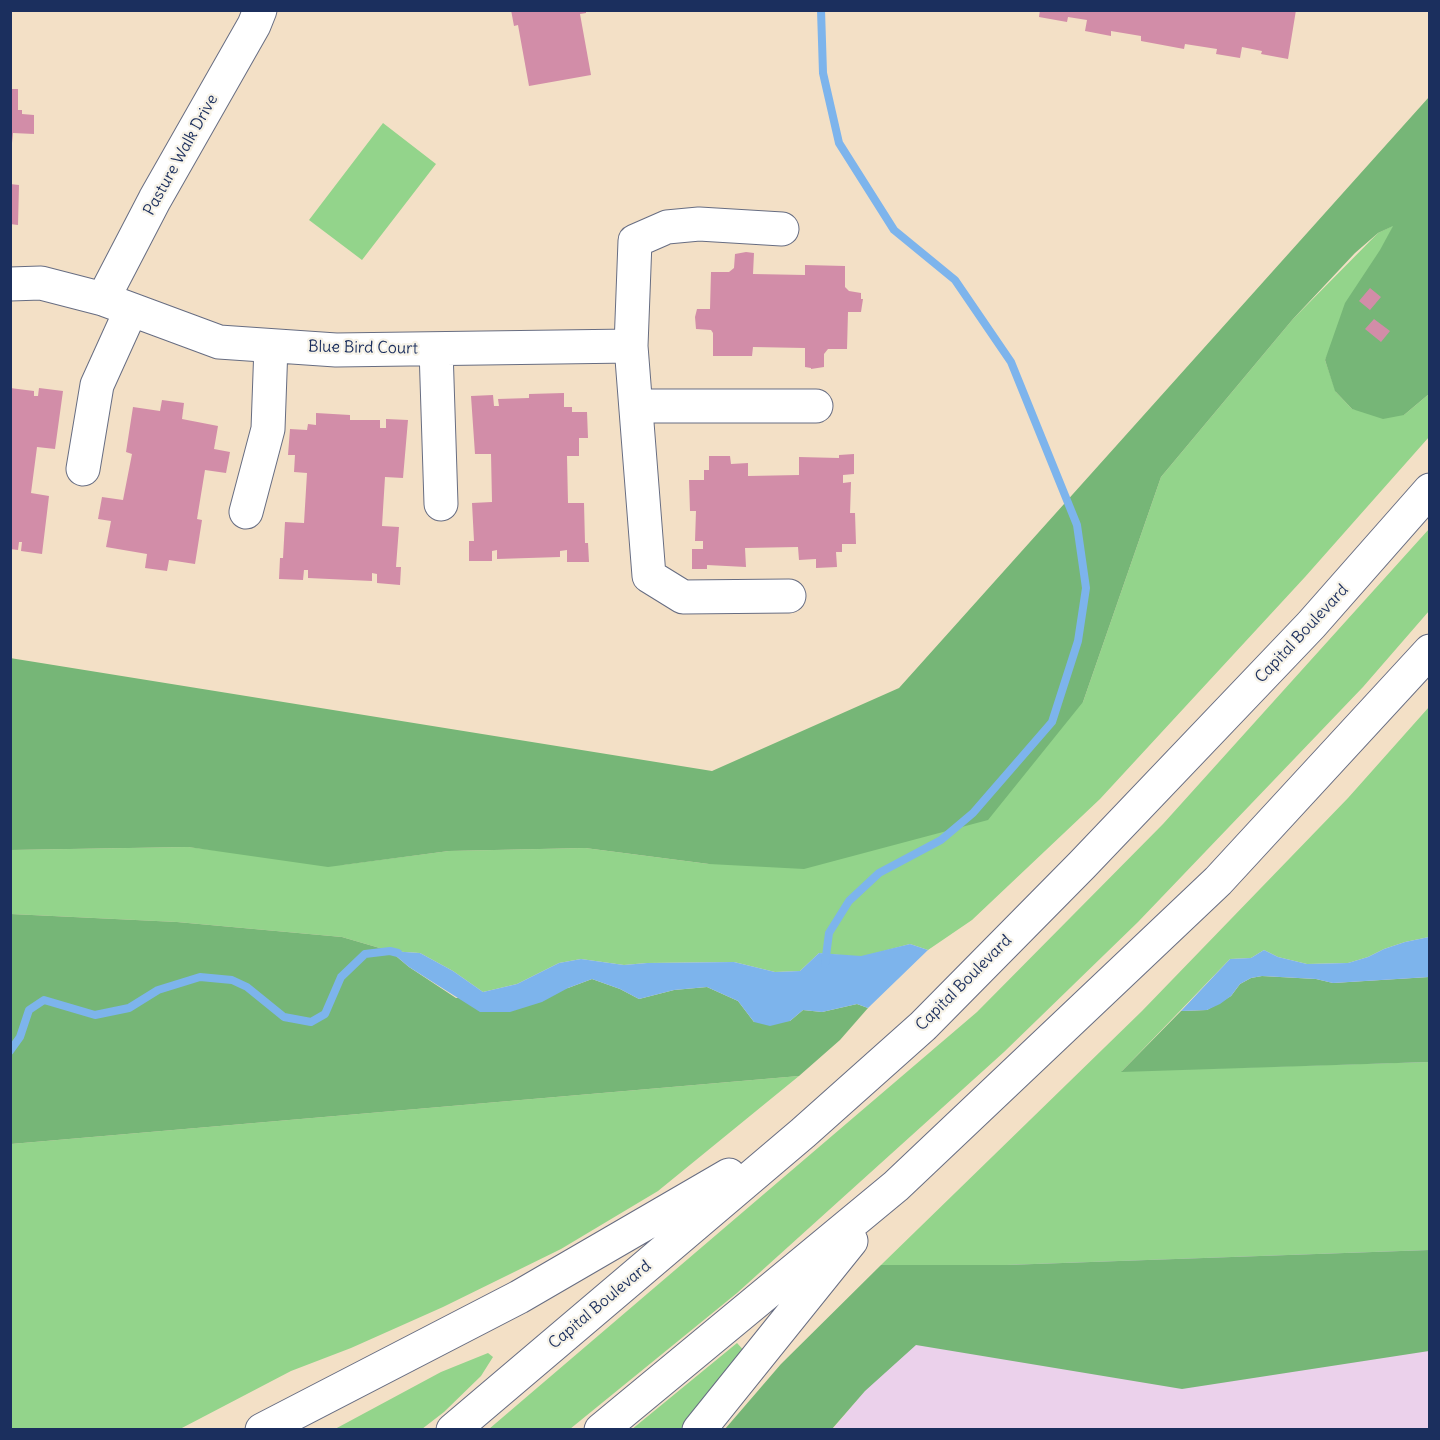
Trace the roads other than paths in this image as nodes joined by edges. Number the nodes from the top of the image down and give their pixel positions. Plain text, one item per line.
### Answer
1 (260, 10) edge
2 (782, 229) dead end
3 (10, 284) edge
4 (117, 304) junction
5 (271, 346) junction
6 (631, 346) junction
7 (436, 349) junction
8 (636, 406) junction
9 (816, 406) dead end
10 (83, 469) dead end
11 (1430, 490) edge
12 (441, 504) dead end
13 (246, 512) dead end
14 (789, 596) dead end
15 (1430, 651) edge
16 (803, 1132) junction
17 (896, 1186) junction
18 (262, 1430) edge
19 (453, 1430) edge
20 (602, 1430) edge
21 (699, 1430) edge

1 - 4 main road, Pasture Walk Drive
2 - 6 main road
3 - 4 main road, Blue Bird Court
4 - 5 main road, Blue Bird Court
4 - 10 main road, Pasture Walk Drive
5 - 7 main road, Blue Bird Court
5 - 13 main road
6 - 7 main road, Blue Bird Court
6 - 8 main road
7 - 12 main road
8 - 9 main road
8 - 14 main road
11 - 16 main road, Capital Boulevard
15 - 17 main road
16 - 18 main road
16 - 19 main road, Capital Boulevard
17 - 20 main road
17 - 21 main road

